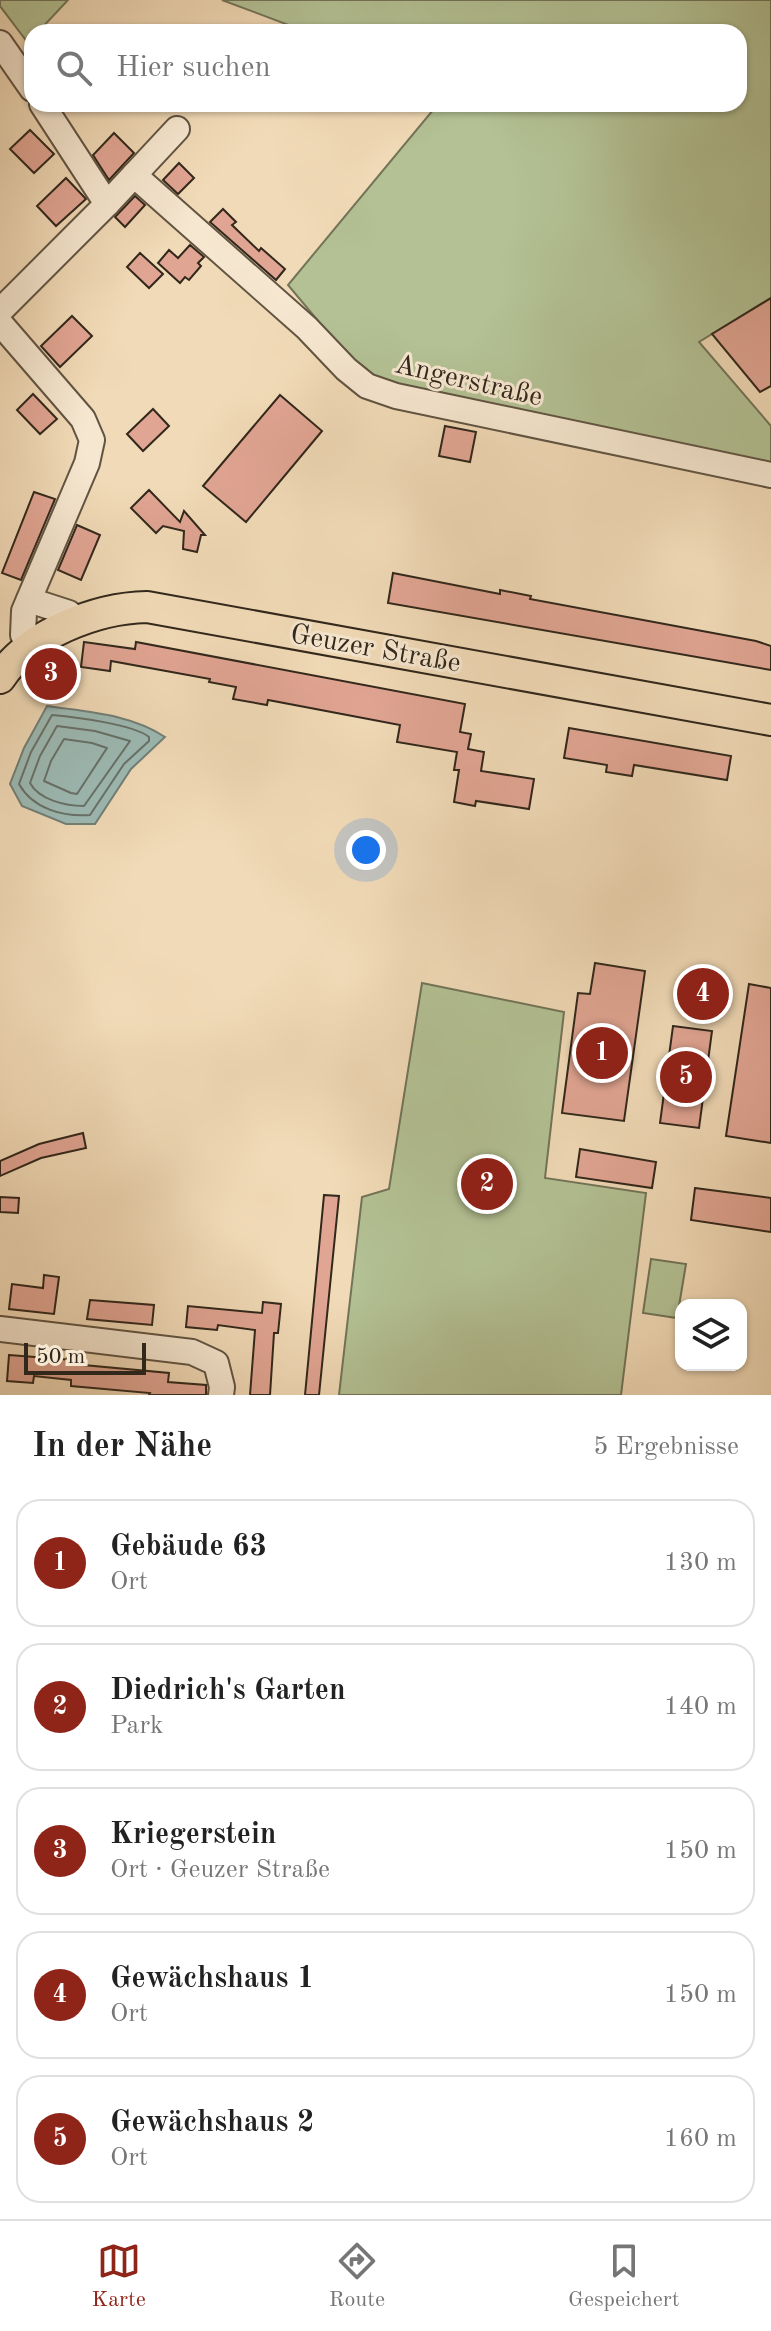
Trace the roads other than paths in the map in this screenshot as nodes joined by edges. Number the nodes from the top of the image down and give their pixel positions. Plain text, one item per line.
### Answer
1 (0, 43) edge
2 (24, 78) edge
3 (47, 112) edge
4 (177, 129) dead end
5 (134, 175) junction
6 (107, 204) junction
7 (0, 311) edge
8 (0, 323) edge
9 (771, 475) edge
10 (29, 600) junction
11 (80, 622) junction
12 (30, 647) junction
13 (0, 678) edge
14 (771, 720) edge
15 (0, 1329) edge
16 (221, 1395) edge

1 - 2 street
3 - 6 street
4 - 5 street
5 - 6 street
5 - 9 street, Angerstraße
6 - 7 street
8 - 10 street
10 - 11 street
10 - 12 street
11 - 12 main road, Geuzer Straße
11 - 14 main road, Geuzer Straße
12 - 13 main road, Geuzer Straße
15 - 16 street

